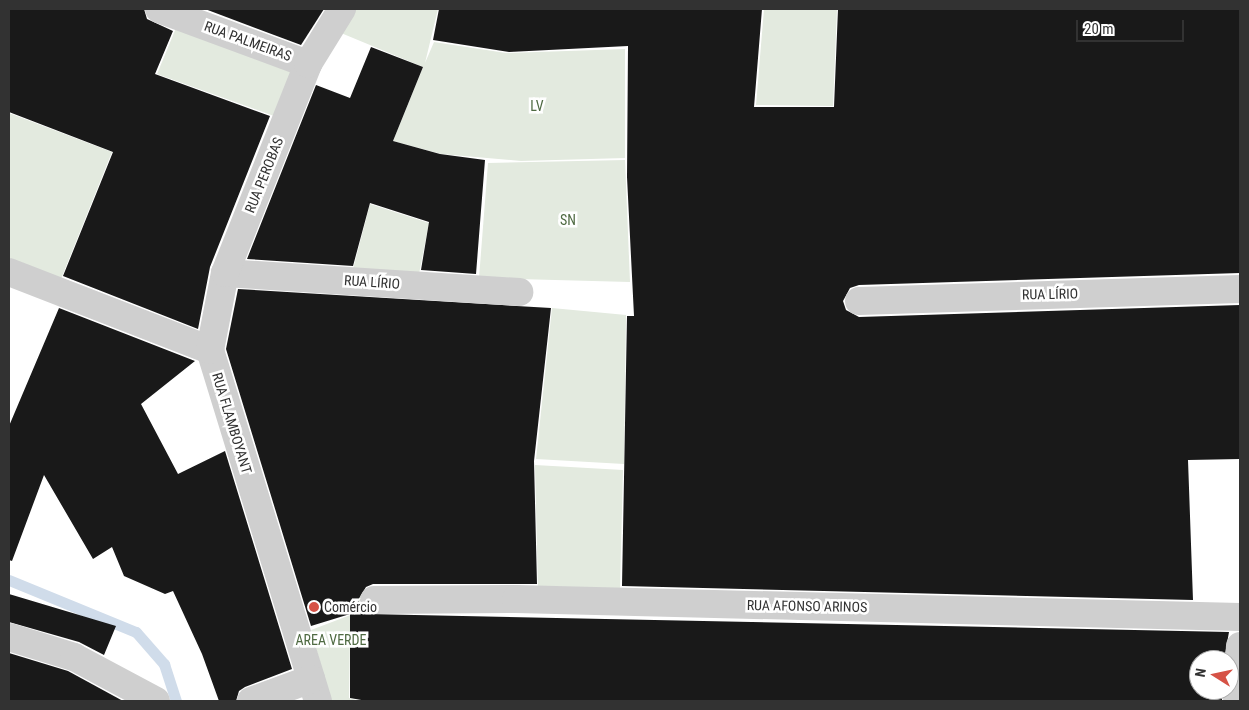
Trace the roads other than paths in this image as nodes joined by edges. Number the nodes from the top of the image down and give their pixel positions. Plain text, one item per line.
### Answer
1 (159, 9) edge
2 (342, 9) edge
3 (308, 64) junction
4 (9, 272) edge
5 (225, 273) junction
6 (1240, 289) edge
7 (519, 292) dead end
8 (859, 301) dead end
9 (210, 350) junction
10 (374, 600) dead end
11 (1240, 617) edge
12 (9, 637) edge
13 (1240, 646) edge
14 (314, 690) edge
15 (156, 701) edge
16 (252, 701) edge
17 (1237, 701) edge

1 - 3 street, RUA PALMEIRAS
2 - 3 street, RUA PEROBAS
3 - 5 street, RUA PEROBAS
4 - 9 street
5 - 7 street, RUA LÍRIO
5 - 9 street, RUA PEROBAS
6 - 8 street, RUA LÍRIO
9 - 14 street, RUA FLAMBOYANT
10 - 11 street, RUA AFONSO ARINOS
12 - 15 street
13 - 17 street
14 - 16 street

